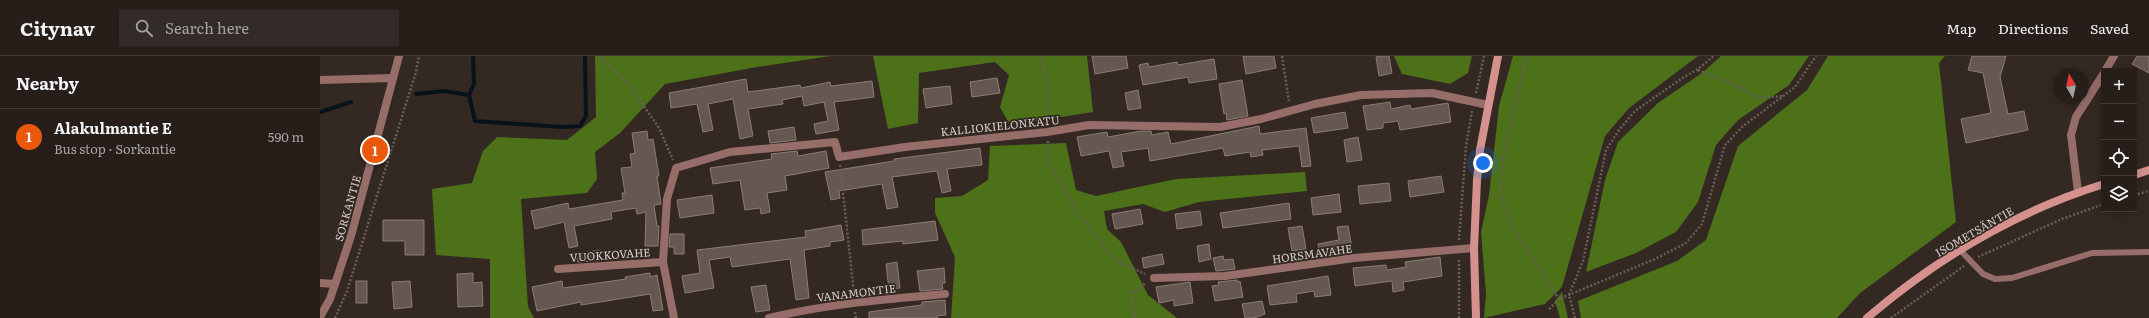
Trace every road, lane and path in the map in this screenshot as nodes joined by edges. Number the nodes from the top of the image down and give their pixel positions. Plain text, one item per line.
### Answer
1 (399, 56) edge
2 (419, 56) edge
3 (599, 56) edge
4 (1041, 56) edge
5 (1282, 56) edge
6 (1498, 56) edge
7 (1526, 56) edge
8 (1714, 56) edge
9 (1816, 56) edge
10 (2114, 56) edge
11 (2107, 68) edge
12 (1698, 69) junction
13 (393, 78) junction
14 (2101, 78) edge
15 (320, 80) edge
16 (1783, 96) junction
17 (1488, 105) junction
18 (1291, 110) junction
19 (1047, 132) junction
20 (839, 157) junction
21 (676, 168) junction
22 (2149, 170) edge
23 (2137, 174) edge
24 (2101, 185) edge
25 (2149, 190) edge
26 (2078, 192) junction
27 (2137, 194) edge
28 (2101, 205) edge
29 (1474, 248) junction
30 (1960, 250) junction
31 (2149, 252) edge
32 (663, 262) junction
33 (1970, 262) junction
34 (558, 269) dead end
35 (1154, 278) junction
36 (320, 283) edge
37 (335, 284) junction
38 (945, 294) dead end
39 (1569, 295) junction
40 (1559, 299) junction
41 (855, 302) junction
42 (1549, 309) dead end
43 (320, 317) edge
44 (335, 318) edge
45 (674, 318) edge
46 (769, 318) edge
47 (856, 318) edge
48 (1135, 318) edge
49 (1476, 318) edge
50 (1574, 318) edge
51 (1867, 318) edge
52 (1891, 318) edge

1 - 13 street, SORKANTIE
2 - 44 path
3 - 21 path
4 - 19 path
5 - 18 path
6 - 17 main road
7 - 40 path
8 - 12 path
9 - 16 path
10 - 11 street
12 - 16 path
12 - 39 path
13 - 15 street
13 - 37 street, SORKANTIE
14 - 26 street
16 - 39 path
17 - 18 street, KALLIOKIELONKATU
17 - 29 main road
18 - 19 street, KALLIOKIELONKATU
19 - 20 street, KALLIOKIELONKATU
19 - 35 path
20 - 21 street
20 - 41 path
21 - 32 street
22 - 23 main road
24 - 26 main road, ISOMETSÄNTIE
25 - 27 path
26 - 30 main road, ISOMETSÄNTIE
28 - 33 path
29 - 35 street, HORSMAVAHE
29 - 49 main road
30 - 33 lane
30 - 51 main road, ISOMETSÄNTIE
31 - 33 lane
32 - 34 street, VUOKKOVAHE
32 - 45 street
33 - 52 path
35 - 48 path
36 - 37 street
37 - 43 street, SORKANTIE
38 - 41 street, VANAMONTIE
39 - 40 path
39 - 50 path
40 - 42 path
41 - 46 street, VANAMONTIE
41 - 47 path

